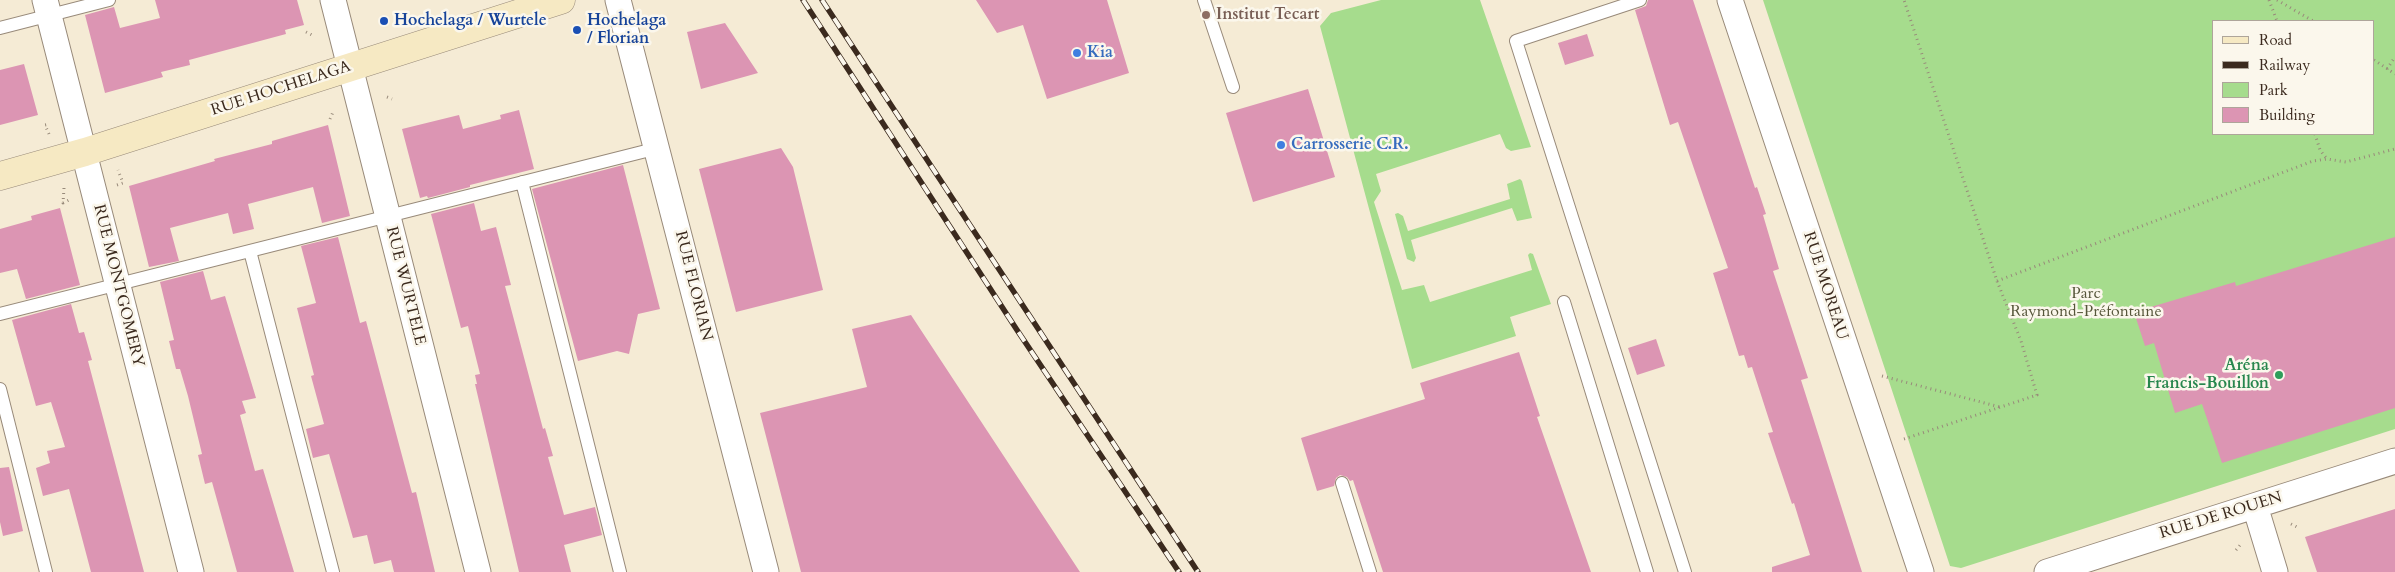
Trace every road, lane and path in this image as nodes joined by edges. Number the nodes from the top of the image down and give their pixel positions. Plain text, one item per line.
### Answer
1 (108, 0) edge
2 (334, 0) edge
3 (561, 0) edge
4 (618, 0) edge
5 (1204, 0) edge
6 (1640, 0) edge
7 (1730, 0) edge
8 (1904, 0) edge
9 (2269, 0) edge
10 (2277, 0) edge
11 (47, 8) edge
12 (2277, 20) edge
13 (2311, 20) edge
14 (0, 28) edge
15 (306, 32) dead end
16 (312, 36) dead end
17 (2395, 56) edge
18 (2375, 61) edge
19 (350, 67) junction
20 (2387, 69) junction
21 (2395, 74) edge
22 (1233, 87) dead end
23 (387, 97) dead end
24 (392, 99) dead end
25 (333, 112) dead end
26 (330, 119) dead end
27 (2315, 135) edge
28 (658, 148) junction
29 (2395, 148) edge
30 (85, 152) junction
31 (2326, 159) junction
32 (0, 176) edge
33 (522, 182) junction
34 (388, 215) junction
35 (250, 252) junction
36 (1997, 282) junction
37 (118, 284) junction
38 (1564, 302) dead end
39 (0, 314) edge
40 (1881, 376) dead end
41 (0, 389) edge
42 (2000, 407) junction
43 (1902, 439) dead end
44 (2395, 461) edge
45 (1342, 484) dead end
46 (2255, 506) junction
47 (2291, 524) dead end
48 (2297, 527) dead end
49 (46, 572) edge
50 (191, 572) edge
51 (333, 572) edge
52 (478, 572) edge
53 (620, 572) edge
54 (766, 572) edge
55 (1370, 572) edge
56 (1647, 572) edge
57 (1686, 572) edge
58 (1921, 572) edge
59 (2047, 572) edge
60 (2275, 572) edge

1 - 11 lane
2 - 19 street, RUE WURTELE
3 - 19 street, RUE HOCHELAGA
4 - 28 street, RUE FLORIAN
5 - 22 lane
6 - 57 lane
7 - 58 street, RUE MOREAU
8 - 36 path
9 - 12 path
10 - 13 path
11 - 14 lane
11 - 30 street, RUE MONTGOMERY
15 - 16 path
17 - 20 path
18 - 20 path
19 - 30 street, RUE HOCHELAGA
19 - 34 street, RUE WURTELE
20 - 21 path
23 - 24 path
25 - 26 path
27 - 31 path
28 - 33 lane
28 - 54 street, RUE FLORIAN
29 - 31 path
30 - 32 street, RUE HOCHELAGA
30 - 37 street, RUE MONTGOMERY
31 - 36 path
33 - 34 lane
33 - 53 lane
34 - 35 lane
34 - 52 street, RUE WURTELE
35 - 37 lane
35 - 51 lane
36 - 42 path
37 - 39 lane
37 - 50 street, RUE MONTGOMERY
38 - 56 lane
40 - 42 path
41 - 49 lane
42 - 43 path
44 - 46 street, RUE DE ROUEN
45 - 55 lane
46 - 59 street, RUE DE ROUEN
46 - 60 street
47 - 48 path

